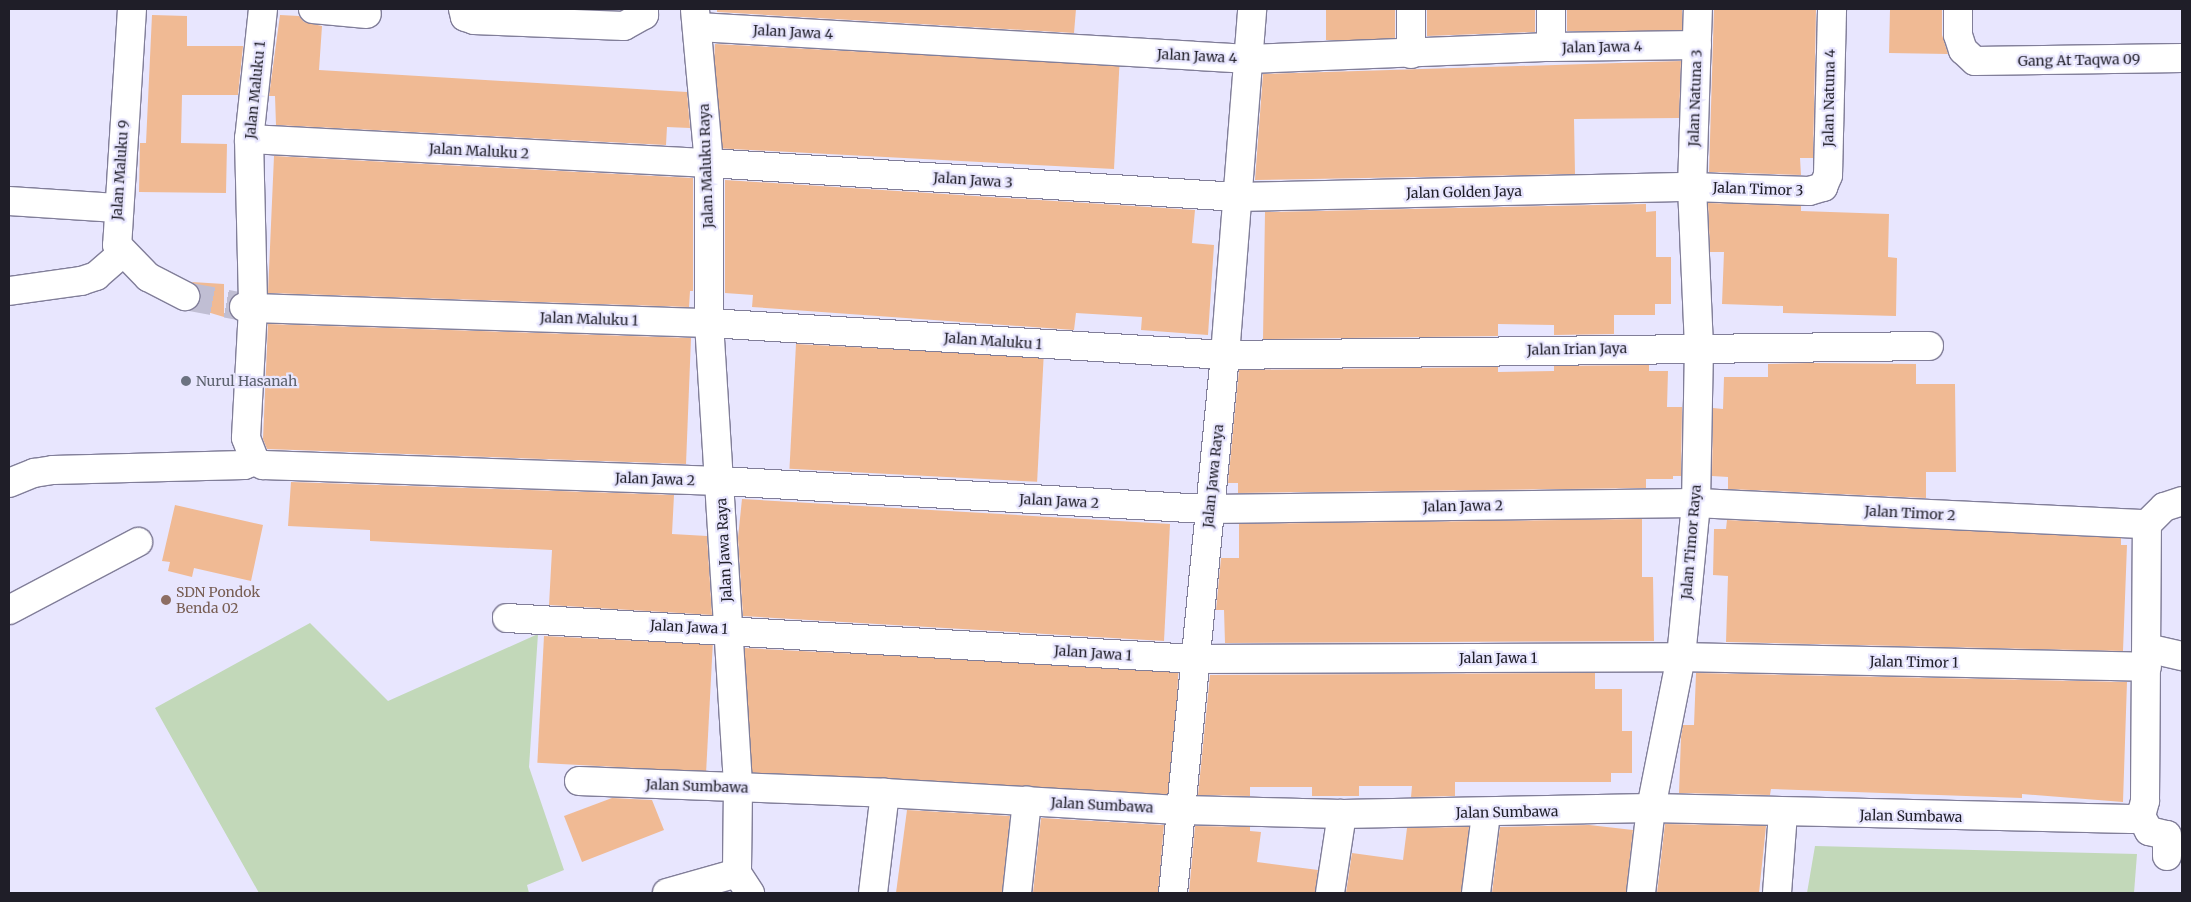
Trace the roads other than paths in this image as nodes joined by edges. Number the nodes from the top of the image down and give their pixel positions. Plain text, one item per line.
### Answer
1 (132, 9) edge
2 (263, 9) edge
3 (314, 9) edge
4 (463, 9) edge
5 (644, 9) edge
6 (1252, 9) edge
7 (1412, 9) edge
8 (1551, 9) edge
9 (1698, 9) edge
10 (1832, 9) edge
11 (1958, 9) edge
12 (367, 14) dead end
13 (696, 18) edge
14 (1697, 45) junction
15 (1551, 47) junction
16 (1411, 54) junction
17 (2182, 58) edge
18 (1248, 59) junction
19 (249, 139) junction
20 (709, 163) junction
21 (1692, 187) junction
22 (1823, 187) joint
23 (1237, 197) junction
24 (9, 201) edge
25 (117, 208) junction
26 (122, 253) junction
27 (9, 291) edge
28 (185, 296) tunnel mouth
29 (248, 308) junction
30 (709, 323) junction
31 (1929, 346) dead end
32 (1699, 347) junction
33 (1225, 355) junction
34 (254, 461) junction
35 (720, 481) junction
36 (9, 483) edge
37 (2182, 501) edge
38 (1696, 503) junction
39 (1220, 509) junction
40 (2136, 523) junction
41 (138, 542) dead end
42 (9, 610) edge
43 (506, 618) dead end
44 (728, 629) junction
45 (2182, 656) edge
46 (1681, 657) junction
47 (2147, 657) junction
48 (1196, 659) junction
49 (579, 781) dead end
50 (738, 788) junction
51 (885, 793) junction
52 (1027, 801) junction
53 (1651, 808) junction
54 (1183, 810) junction
55 (1783, 813) junction
56 (1342, 814) junction
57 (1486, 814) junction
58 (2141, 816) junction
59 (2167, 856) dead end
60 (744, 883) edge
61 (667, 893) edge
62 (873, 893) edge
63 (1017, 893) edge
64 (1173, 893) edge
65 (1330, 893) edge
66 (1476, 893) edge
67 (1641, 893) edge
68 (1777, 893) edge

1 - 25 street, Jalan Maluku 9
2 - 19 street, Jalan Maluku 1
3 - 12 street
4 - 5 street
6 - 18 street, Jalan Jawa Raya
7 - 16 street
8 - 15 street
9 - 14 street, Jalan Natuna 3
10 - 22 street, Jalan Natuna 4
11 - 17 street, Gang At Taqwa 09
13 - 18 street, Jalan Jawa 4
13 - 20 street, Jalan Maluku Raya
14 - 15 street, Jalan Jawa 4
14 - 21 street, Jalan Natuna 3
15 - 16 street, Jalan Jawa 4
16 - 18 street, Jalan Jawa 4
18 - 23 street, Jalan Jawa Raya
19 - 20 street, Jalan Maluku 2
19 - 29 street, Jalan Maluku 1
20 - 23 street, Jalan Jawa 3
20 - 30 street, Jalan Maluku Raya
21 - 22 street, Jalan Timor 3
21 - 23 street, Jalan Golden Jaya
21 - 32 street, Jalan Timor Raya
23 - 33 street, Jalan Jawa Raya
24 - 25 street
25 - 26 street, Jalan Maluku 9
26 - 27 street
26 - 28 street
29 - 30 street, Jalan Maluku 1
29 - 34 street
30 - 33 street, Jalan Maluku 1
30 - 35 street, Jalan Jawa Raya
31 - 32 street, Jalan Irian Jaya
32 - 33 street, Jalan Irian Jaya
32 - 38 street, Jalan Timor Raya
33 - 39 street, Jalan Jawa Raya
34 - 35 street, Jalan Jawa 2
34 - 36 street
35 - 39 street, Jalan Jawa 2
35 - 44 street, Jalan Jawa Raya
37 - 40 street
38 - 39 street, Jalan Jawa 2
38 - 40 street, Jalan Timor 2
38 - 46 street, Jalan Timor Raya
39 - 48 street, Jalan Jawa Raya
40 - 47 street
41 - 42 street
43 - 44 street, Jalan Jawa 1
44 - 48 street, Jalan Jawa 1
44 - 50 street, Jalan Jawa Raya
45 - 47 street, Jalan Timor 1
46 - 47 street, Jalan Timor 1
46 - 48 street, Jalan Jawa 1
46 - 53 street, Jalan Timor Raya
47 - 58 street
48 - 54 street, Jalan Jawa Raya
49 - 50 street, Jalan Sumbawa
50 - 51 street, Jalan Sumbawa
50 - 60 street, Jalan Jawa Raya
51 - 52 street, Jalan Sumbawa
51 - 62 street
52 - 54 street, Jalan Sumbawa
52 - 63 street
53 - 55 street, Jalan Sumbawa
53 - 57 street, Jalan Sumbawa
53 - 67 street, Jalan Timor Raya
54 - 56 street, Jalan Sumbawa
54 - 64 street, Jalan Jawa Raya
55 - 58 street, Jalan Sumbawa
55 - 68 street
56 - 57 street, Jalan Sumbawa
56 - 65 street
57 - 66 street
58 - 59 street
60 - 61 street

